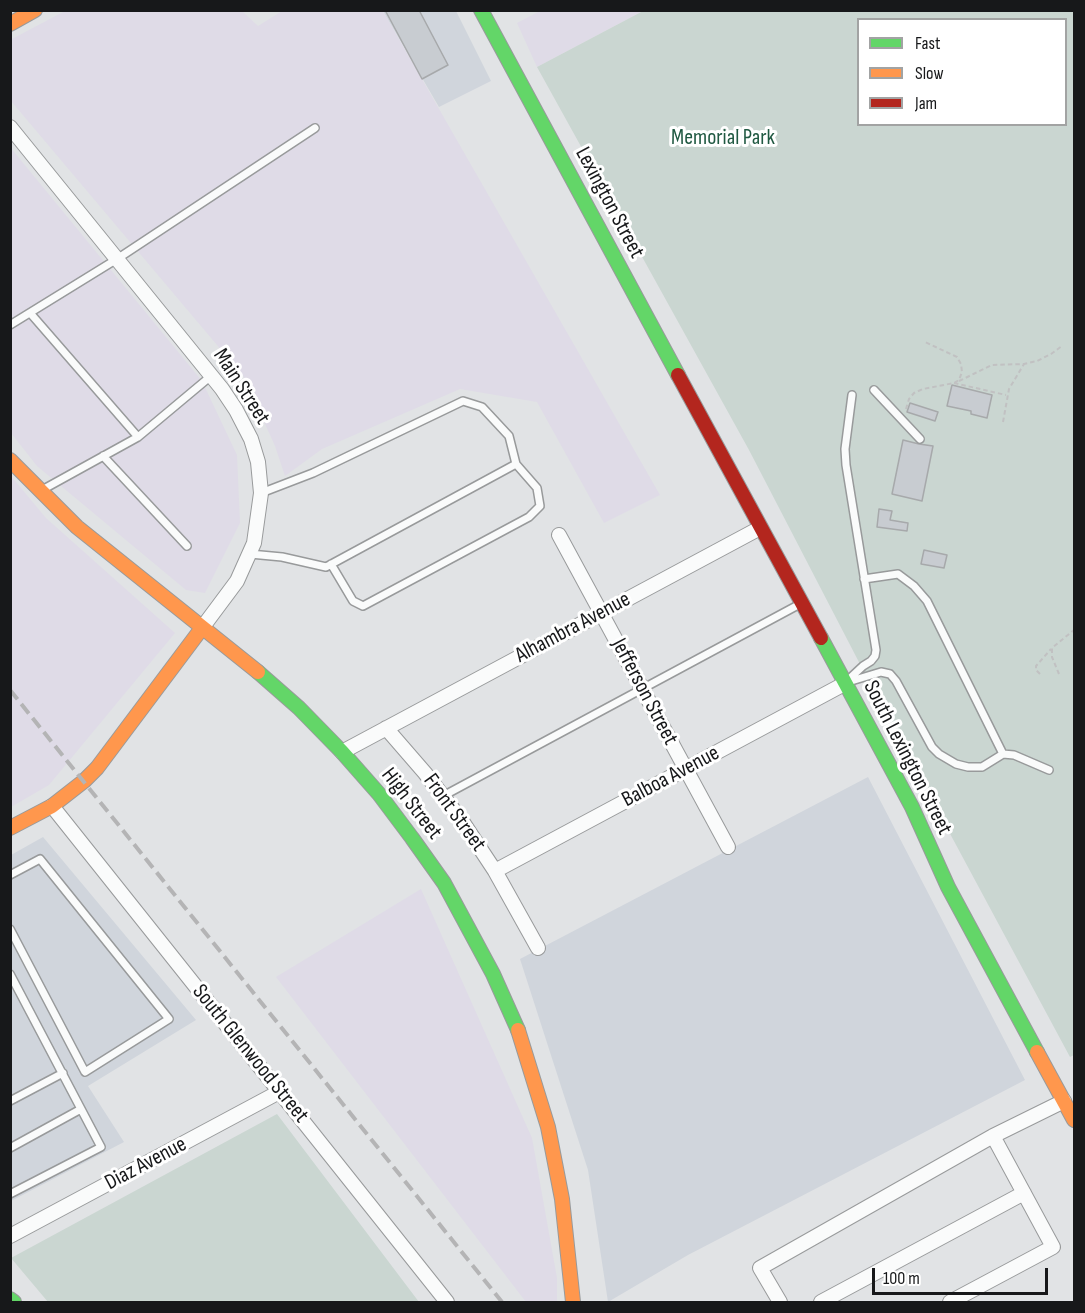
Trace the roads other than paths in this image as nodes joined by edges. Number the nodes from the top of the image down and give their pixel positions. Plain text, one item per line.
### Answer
1 (35, 10) edge
2 (481, 10) edge
3 (10, 24) edge
4 (10, 127) edge
5 (315, 128) dead end
6 (117, 259) junction
7 (31, 314) junction
8 (10, 325) edge
9 (212, 376) junction
10 (874, 390) dead end
11 (852, 395) dead end
12 (699, 416) joint
13 (138, 437) junction
14 (920, 440) dead end
15 (103, 456) junction
16 (10, 460) edge
17 (516, 464) junction
18 (40, 491) junction
19 (261, 493) junction
20 (760, 528) junction
21 (559, 535) dead end
22 (187, 546) dead end
23 (250, 554) junction
24 (331, 564) junction
25 (864, 579) junction
26 (802, 603) junction
27 (602, 613) junction
28 (202, 628) junction
29 (846, 682) junction
30 (642, 688) junction
31 (386, 728) junction
32 (342, 752) junction
33 (1003, 754) junction
34 (686, 769) junction
35 (1049, 770) dead end
36 (443, 796) junction
37 (52, 806) junction
38 (10, 828) edge
39 (728, 847) dead end
40 (495, 871) junction
41 (10, 874) edge
42 (10, 929) edge
43 (538, 948) dead end
44 (10, 974) edge
45 (63, 1073) junction
46 (281, 1092) junction
47 (10, 1101) edge
48 (1064, 1101) junction
49 (81, 1109) junction
50 (1074, 1120) edge
51 (993, 1136) junction
52 (10, 1148) edge
53 (1024, 1193) junction
54 (10, 1194) edge
55 (10, 1236) edge
56 (973, 1297) edge
57 (10, 1299) edge
58 (14, 1302) edge
59 (447, 1302) edge
60 (573, 1302) edge
61 (780, 1302) edge
62 (820, 1302) edge
63 (950, 1302) edge

1 - 3 main road
2 - 12 main road, Lexington Street
4 - 6 street, Main Street
5 - 6 lane
6 - 7 lane
6 - 9 street, Main Street
7 - 8 lane
7 - 13 lane
9 - 13 lane
9 - 19 street, Main Street
10 - 14 lane
11 - 25 lane
12 - 20 main road, South Lexington Street
13 - 15 lane
15 - 18 lane
15 - 22 lane
16 - 18 main road, High Street
17 - 19 lane
17 - 24 lane
17 - 24 lane
18 - 28 main road, High Street
19 - 23 street, Main Street
20 - 26 main road, South Lexington Street
20 - 27 street, Alhambra Avenue
21 - 27 street, Jefferson Street
23 - 24 lane
23 - 28 street, Main Street
25 - 29 lane
25 - 33 lane
26 - 29 main road, South Lexington Street
26 - 30 lane
27 - 30 street, Jefferson Street
27 - 31 street, Alhambra Avenue
28 - 32 main road, High Street
28 - 37 main road, Main Street
29 - 33 lane
29 - 34 street, Balboa Avenue
29 - 48 main road, South Lexington Street
30 - 34 street, Jefferson Street
30 - 36 lane
31 - 32 street
31 - 36 street, Front Street
32 - 60 main road, High Street
33 - 35 lane
34 - 39 street, Jefferson Street
34 - 40 street, Balboa Avenue
36 - 40 street, Front Street
37 - 38 main road, Main Street
37 - 46 street, South Glenwood Street
40 - 43 street, Front Street
41 - 42 lane
44 - 45 lane
45 - 47 lane
45 - 49 lane
46 - 55 street, Diaz Avenue
46 - 59 street, South Glenwood Street
48 - 50 main road, South Lexington Street
48 - 51 street
49 - 52 lane
49 - 54 lane
51 - 53 street
51 - 61 street
53 - 56 street
53 - 62 street
56 - 63 street
57 - 58 main road

